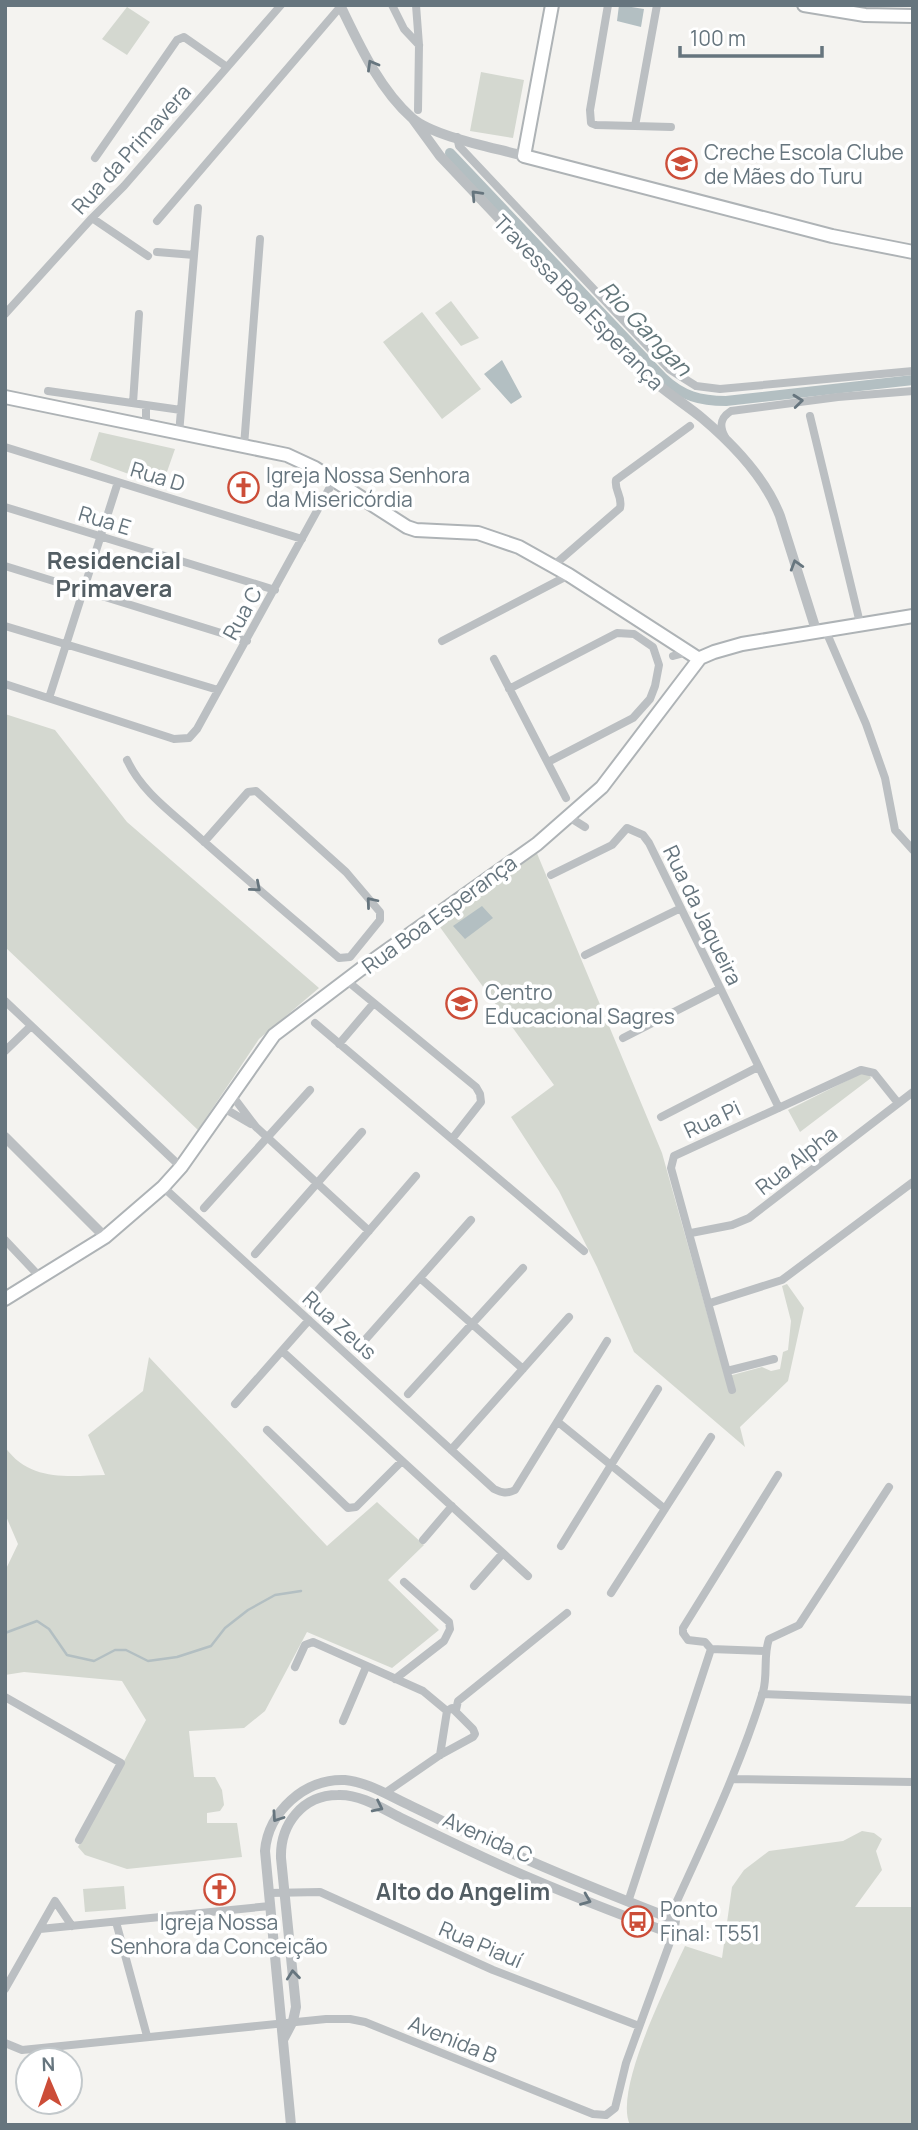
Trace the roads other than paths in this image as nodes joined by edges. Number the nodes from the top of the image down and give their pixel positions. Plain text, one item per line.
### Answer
1 (281, 5) edge
2 (392, 5) edge
3 (416, 5) edge
4 (552, 5) edge
5 (608, 5) edge
6 (657, 5) edge
7 (804, 5) edge
8 (340, 6) edge
9 (865, 10) edge
10 (913, 16) edge
11 (419, 45) junction
12 (227, 67) junction
13 (416, 114) junction
14 (635, 126) junction
15 (671, 127) dead end
16 (457, 137) junction
17 (440, 156) junction
18 (524, 156) junction
19 (95, 158) dead end
20 (198, 208) dead end
21 (92, 218) junction
22 (157, 221) dead end
23 (260, 239) dead end
24 (157, 252) dead end
25 (913, 253) edge
26 (194, 255) junction
27 (148, 256) dead end
28 (5, 314) edge
29 (139, 314) dead end
30 (913, 372) edge
31 (48, 391) dead end
32 (913, 391) edge
33 (5, 398) edge
34 (133, 403) junction
35 (146, 405) junction
36 (181, 410) junction
37 (810, 416) dead end
38 (690, 426) dead end
39 (146, 428) junction
40 (179, 433) junction
41 (728, 442) junction
42 (244, 446) junction
43 (5, 447) edge
44 (334, 480) junction
45 (118, 482) junction
46 (5, 506) edge
47 (100, 537) junction
48 (302, 539) junction
49 (5, 566) edge
50 (553, 566) junction
51 (569, 575) junction
52 (275, 590) junction
53 (83, 591) junction
54 (913, 616) edge
55 (860, 623) junction
56 (5, 626) edge
57 (820, 630) junction
58 (247, 641) junction
59 (442, 641) dead end
60 (65, 646) junction
61 (693, 655) junction
62 (673, 656) dead end
63 (494, 659) dead end
64 (5, 684) edge
65 (509, 689) junction
66 (218, 690) junction
67 (49, 698) junction
68 (127, 760) dead end
69 (548, 762) junction
70 (566, 798) dead end
71 (569, 817) junction
72 (585, 827) dead end
73 (204, 842) junction
74 (913, 850) edge
75 (551, 876) dead end
76 (681, 908) junction
77 (585, 956) dead end
78 (350, 957) junction
79 (361, 969) junction
80 (346, 980) junction
81 (719, 989) junction
82 (5, 1002) edge
83 (373, 1004) junction
84 (315, 1023) dead end
85 (31, 1026) junction
86 (623, 1038) dead end
87 (339, 1044) junction
88 (5, 1051) edge
89 (758, 1067) junction
90 (310, 1090) dead end
91 (913, 1092) edge
92 (231, 1094) junction
93 (898, 1103) junction
94 (222, 1107) junction
95 (779, 1108) junction
96 (661, 1117) dead end
97 (256, 1127) junction
98 (362, 1132) dead end
99 (267, 1137) junction
100 (452, 1139) junction
101 (7, 1143) edge
102 (181, 1167) junction
103 (416, 1176) dead end
104 (913, 1182) edge
105 (317, 1183) junction
106 (163, 1187) junction
107 (204, 1208) dead end
108 (471, 1220) dead end
109 (369, 1231) junction
110 (691, 1233) junction
111 (105, 1237) junction
112 (5, 1240) edge
113 (584, 1251) dead end
114 (255, 1254) dead end
115 (523, 1268) dead end
116 (39, 1276) junction
117 (420, 1278) junction
118 (5, 1299) edge
119 (307, 1303) dead end
120 (710, 1303) junction
121 (569, 1317) dead end
122 (309, 1320) junction
123 (472, 1324) junction
124 (607, 1341) dead end
125 (357, 1349) dead end
126 (282, 1351) junction
127 (774, 1359) dead end
128 (523, 1369) junction
129 (727, 1371) junction
130 (658, 1389) dead end
131 (732, 1390) dead end
132 (408, 1394) dead end
133 (235, 1404) dead end
134 (558, 1422) junction
135 (267, 1430) dead end
136 (710, 1437) dead end
137 (451, 1450) junction
138 (402, 1461) junction
139 (611, 1465) junction
140 (778, 1475) dead end
141 (889, 1487) dead end
142 (452, 1506) junction
143 (665, 1509) junction
144 (423, 1540) dead end
145 (561, 1546) dead end
146 (503, 1553) junction
147 (528, 1576) dead end
148 (404, 1582) dead end
149 (474, 1586) dead end
150 (611, 1594) dead end
151 (567, 1613) dead end
152 (711, 1649) junction
153 (765, 1651) junction
154 (295, 1667) dead end
155 (366, 1667) junction
156 (395, 1679) junction
157 (762, 1694) junction
158 (5, 1697) edge
159 (913, 1700) edge
160 (451, 1710) junction
161 (343, 1721) dead end
162 (440, 1755) junction
163 (732, 1779) junction
164 (913, 1782) edge
165 (385, 1793) junction
166 (79, 1840) dead end
167 (494, 1845) junction
168 (487, 1859) junction
169 (285, 1892) junction
170 (269, 1893) junction
171 (628, 1902) junction
172 (270, 1906) junction
173 (675, 1920) junction
174 (116, 1922) junction
175 (72, 1926) junction
176 (40, 1929) junction
177 (673, 1934) junction
178 (5, 1989) edge
179 (287, 2022) junction
180 (639, 2026) junction
181 (147, 2036) junction
182 (5, 2043) edge
183 (291, 2125) edge

1 - 12 street, Rua da Primavera
2 - 11 street
3 - 11 street
4 - 18 main road
5 - 14 street
6 - 14 street
7 - 9 main road
13 -> 8 street, Travessa Boa Esperança
8 - 22 street
9 - 10 main road
11 - 13 street
12 - 19 street
12 - 21 street, Rua da Primavera
13 - 16 street
13 - 17 street, Travessa Boa Esperança
14 - 15 street
16 - 17 street
16 - 18 street
16 - 30 street
41 -> 17 street, Travessa Boa Esperança
18 - 25 main road
20 - 26 street
21 - 27 street
21 - 28 street, Rua da Primavera
23 - 42 street
24 - 26 street
26 - 36 street
29 - 34 street
31 - 34 street
41 -> 32 street
33 - 39 main road
34 - 35 street
35 - 36 street
35 - 39 street
36 - 40 street
37 - 55 street
38 - 50 street
39 - 40 main road
40 - 42 main road
57 -> 41 street, Travessa Boa Esperança
42 - 44 main road
43 - 45 street, Rua D
44 - 48 street, Rua C
44 - 50 main road
45 - 47 street
45 - 48 street, Rua D
46 - 47 street, Rua E
47 - 52 street, Rua E
47 - 53 street
48 - 52 street, Rua C
49 - 53 street
50 - 51 main road
51 - 59 street
51 - 61 main road
52 - 58 street, Rua C
53 - 58 street
53 - 60 street
54 - 55 main road
55 - 57 main road
56 - 60 street
57 - 61 main road
57 - 74 street, Travessa Boa Esperança
58 - 66 street, Rua C
60 - 66 street
60 - 67 street
61 - 62 street
61 - 71 main road, Rua Boa Esperança
63 - 65 street
64 - 67 street
65 - 69 street
65 - 69 street
66 - 67 street, Rua C
68 - 73 street, Rua Boa Esperança
69 - 70 street
71 - 72 street
71 - 79 main road, Rua Boa Esperança
73 -> 78 street, Rua Boa Esperança
78 -> 73 street, Rua Boa Esperança
75 - 76 street, Rua da Jaqueira
76 - 77 street
76 - 81 street, Rua da Jaqueira
78 - 79 street
79 - 80 main road, Rua Boa Esperança
80 - 83 street
80 - 92 main road, Rua Boa Esperança
81 - 86 street
81 - 89 street, Rua da Jaqueira
82 - 85 street
83 - 87 street
83 - 100 street
84 - 87 street
85 - 88 street
85 - 102 street
87 - 100 street
89 - 95 street, Rua da Jaqueira
89 - 96 street
90 - 99 street
91 - 93 street, Rua Alpha
92 - 94 main road, Rua Boa Esperança
92 - 97 street
93 - 95 street, Rua Pi
93 - 110 street, Rua Alpha
94 - 97 street
94 - 102 main road, Rua Boa Esperança
95 - 110 street, Rua Pi
97 - 99 street
98 - 105 street
99 - 105 street
99 - 107 street
100 - 113 street
101 - 111 street
102 - 106 main road, Rua Boa Esperança
103 - 109 street
104 - 120 street
105 - 109 street
105 - 114 street
106 - 111 main road, Rua Boa Esperança
106 - 122 street, Rua Zeus
108 - 117 street
109 - 119 street
110 - 120 street, Rua Pi
111 - 116 main road, Rua Boa Esperança
112 - 116 street
115 - 123 street
116 - 118 main road, Rua Boa Esperança
117 - 123 street
117 - 125 street
120 - 129 street, Rua Pi
121 - 128 street
122 - 126 street
122 - 137 street, Rua Zeus
123 - 128 street
123 - 132 street
124 - 134 street
126 - 133 street
126 - 138 street
127 - 129 street
128 - 137 street
129 - 131 street, Rua Pi
130 - 139 street
134 - 137 street, Rua Zeus
134 - 139 street
135 - 138 street
136 - 143 street
138 - 142 street
139 - 143 street
139 - 145 street
140 - 152 street
141 - 153 street
142 - 144 street
142 - 146 street
143 - 150 street
146 - 147 street
146 - 149 street
148 - 156 street
151 - 160 street
152 - 153 street
152 - 171 street
153 - 157 street
154 - 155 street
155 - 156 street
155 - 161 street
156 - 160 street
157 - 159 street
157 - 163 street
158 - 166 street
160 - 162 street
160 - 162 street
162 - 165 street
163 - 164 street
163 - 173 street
165 - 167 street, Avenida C
165 -> 170 street, Avenida C
167 - 168 street
167 - 171 street, Avenida C
169 -> 168 street, Avenida C
168 -> 177 street, Avenida C
169 - 170 street, Rua Piauí
179 -> 169 street
169 - 180 street, Rua Piauí
170 - 172 street
171 - 173 street, Avenida C
172 - 174 street
172 - 179 street
173 - 177 street
174 - 175 street
174 - 181 street
175 - 176 street
175 - 176 street
176 - 178 street
177 - 180 street
179 - 180 street, Avenida B
179 - 181 street, Avenida B
179 - 183 street
181 - 182 street, Avenida B

